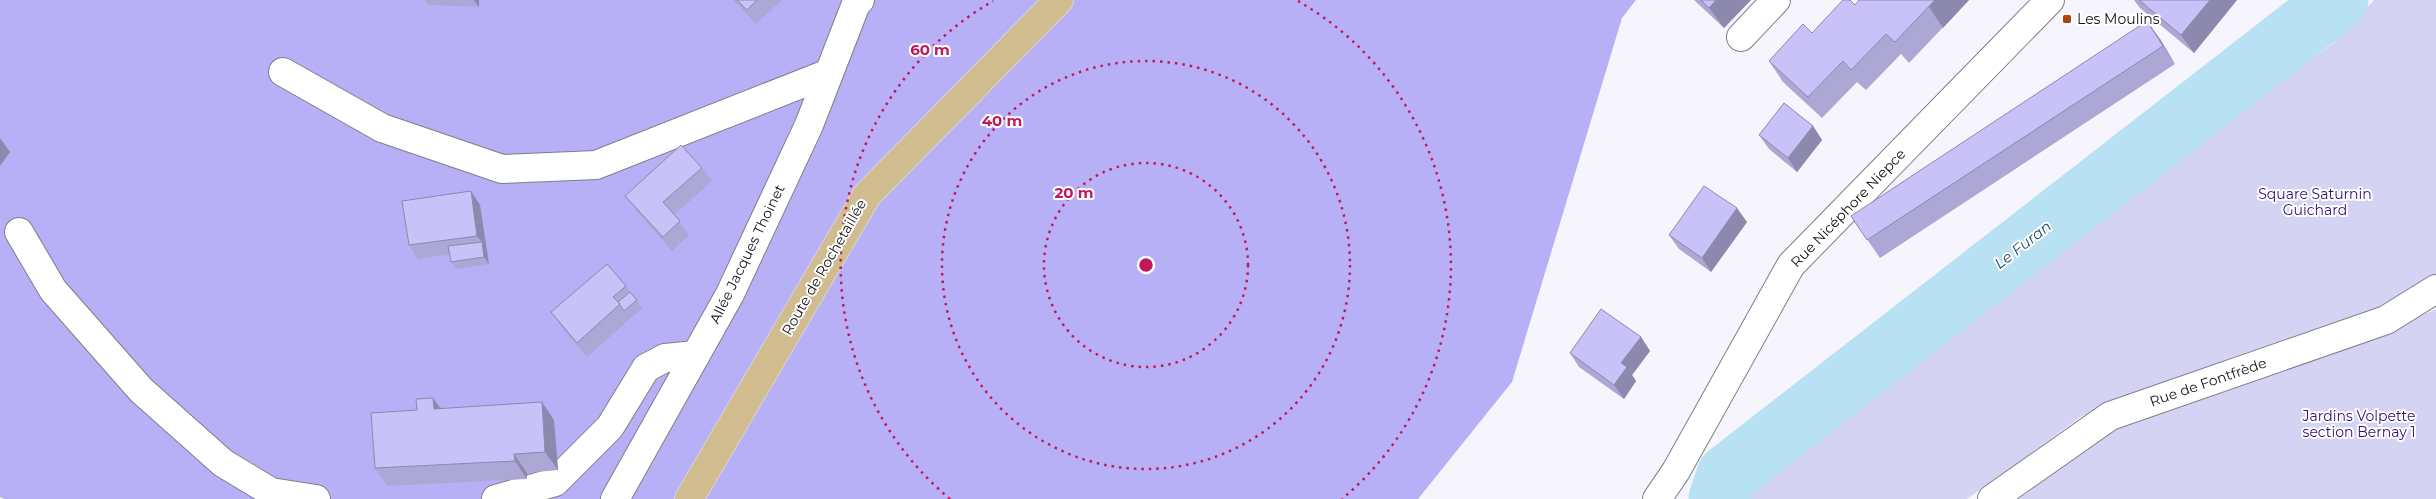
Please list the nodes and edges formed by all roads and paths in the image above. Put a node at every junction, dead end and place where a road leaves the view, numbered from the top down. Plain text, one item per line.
1 (860, 0) edge
2 (1059, 0) edge
3 (1776, 0) edge
4 (2050, 0) edge
5 (1741, 36) dead end
6 (283, 72) dead end
7 (829, 73) junction
8 (19, 232) dead end
9 (2436, 289) edge
10 (696, 355) junction
11 (316, 499) edge
12 (496, 499) edge
13 (615, 499) edge
14 (689, 499) edge
15 (1657, 499) edge
16 (1992, 499) edge

1 - 7 street, Allée Jacques Thoinet
2 - 14 main road, Route de Rochetaillée
3 - 5 street
4 - 15 street, Rue Nicéphore Niepce
6 - 7 street
7 - 10 street, Allée Jacques Thoinet
8 - 11 street
9 - 16 street, Rue de Fontfrède
10 - 12 street
10 - 13 street, Allée Jacques Thoinet

